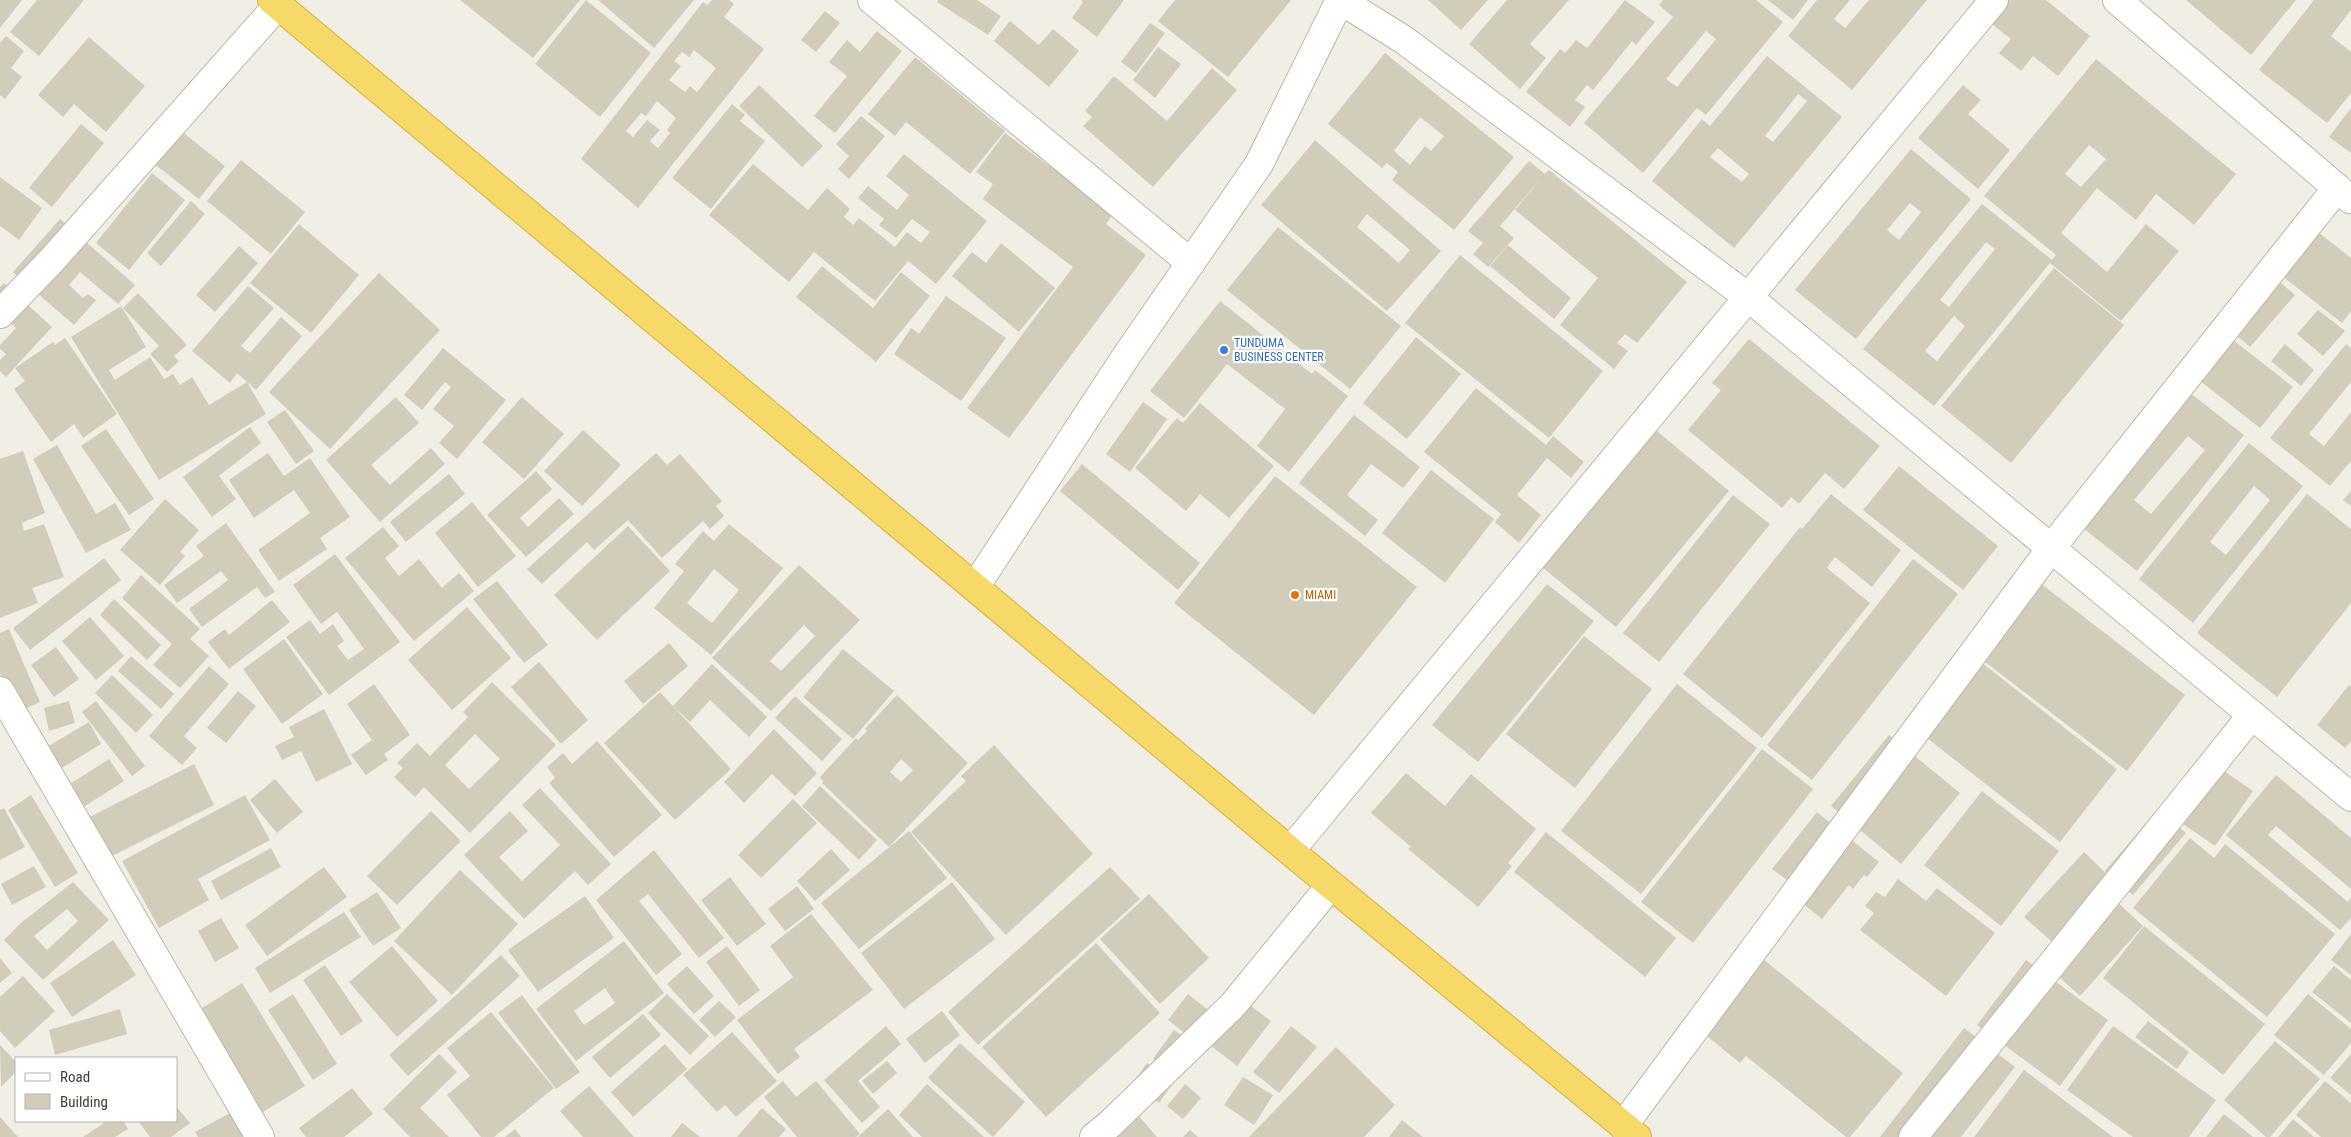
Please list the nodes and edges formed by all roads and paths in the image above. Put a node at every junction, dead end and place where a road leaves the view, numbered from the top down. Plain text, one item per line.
1 (872, 0) edge
2 (1340, 0) edge
3 (1994, 0) edge
4 (2117, 0) edge
5 (275, 2) edge
6 (2344, 194) edge
7 (1191, 263) junction
8 (1748, 297) junction
9 (0, 314) edge
10 (2052, 547) junction
11 (975, 587) junction
12 (0, 690) edge
13 (2252, 715) junction
14 (2351, 797) edge
15 (1290, 851) junction
16 (1331, 885) junction
17 (1630, 1132) edge
18 (260, 1137) edge
19 (1094, 1137) edge
20 (1913, 1137) edge

1 - 7 street
2 - 7 street
2 - 8 street
3 - 8 street
4 - 6 street
5 - 9 street
5 - 11 highway
6 - 10 street
7 - 11 street
8 - 10 street
8 - 15 street
10 - 13 street
10 - 17 street
11 - 15 highway
12 - 18 street
13 - 14 street
13 - 20 street
15 - 16 highway
16 - 17 highway
16 - 19 street

